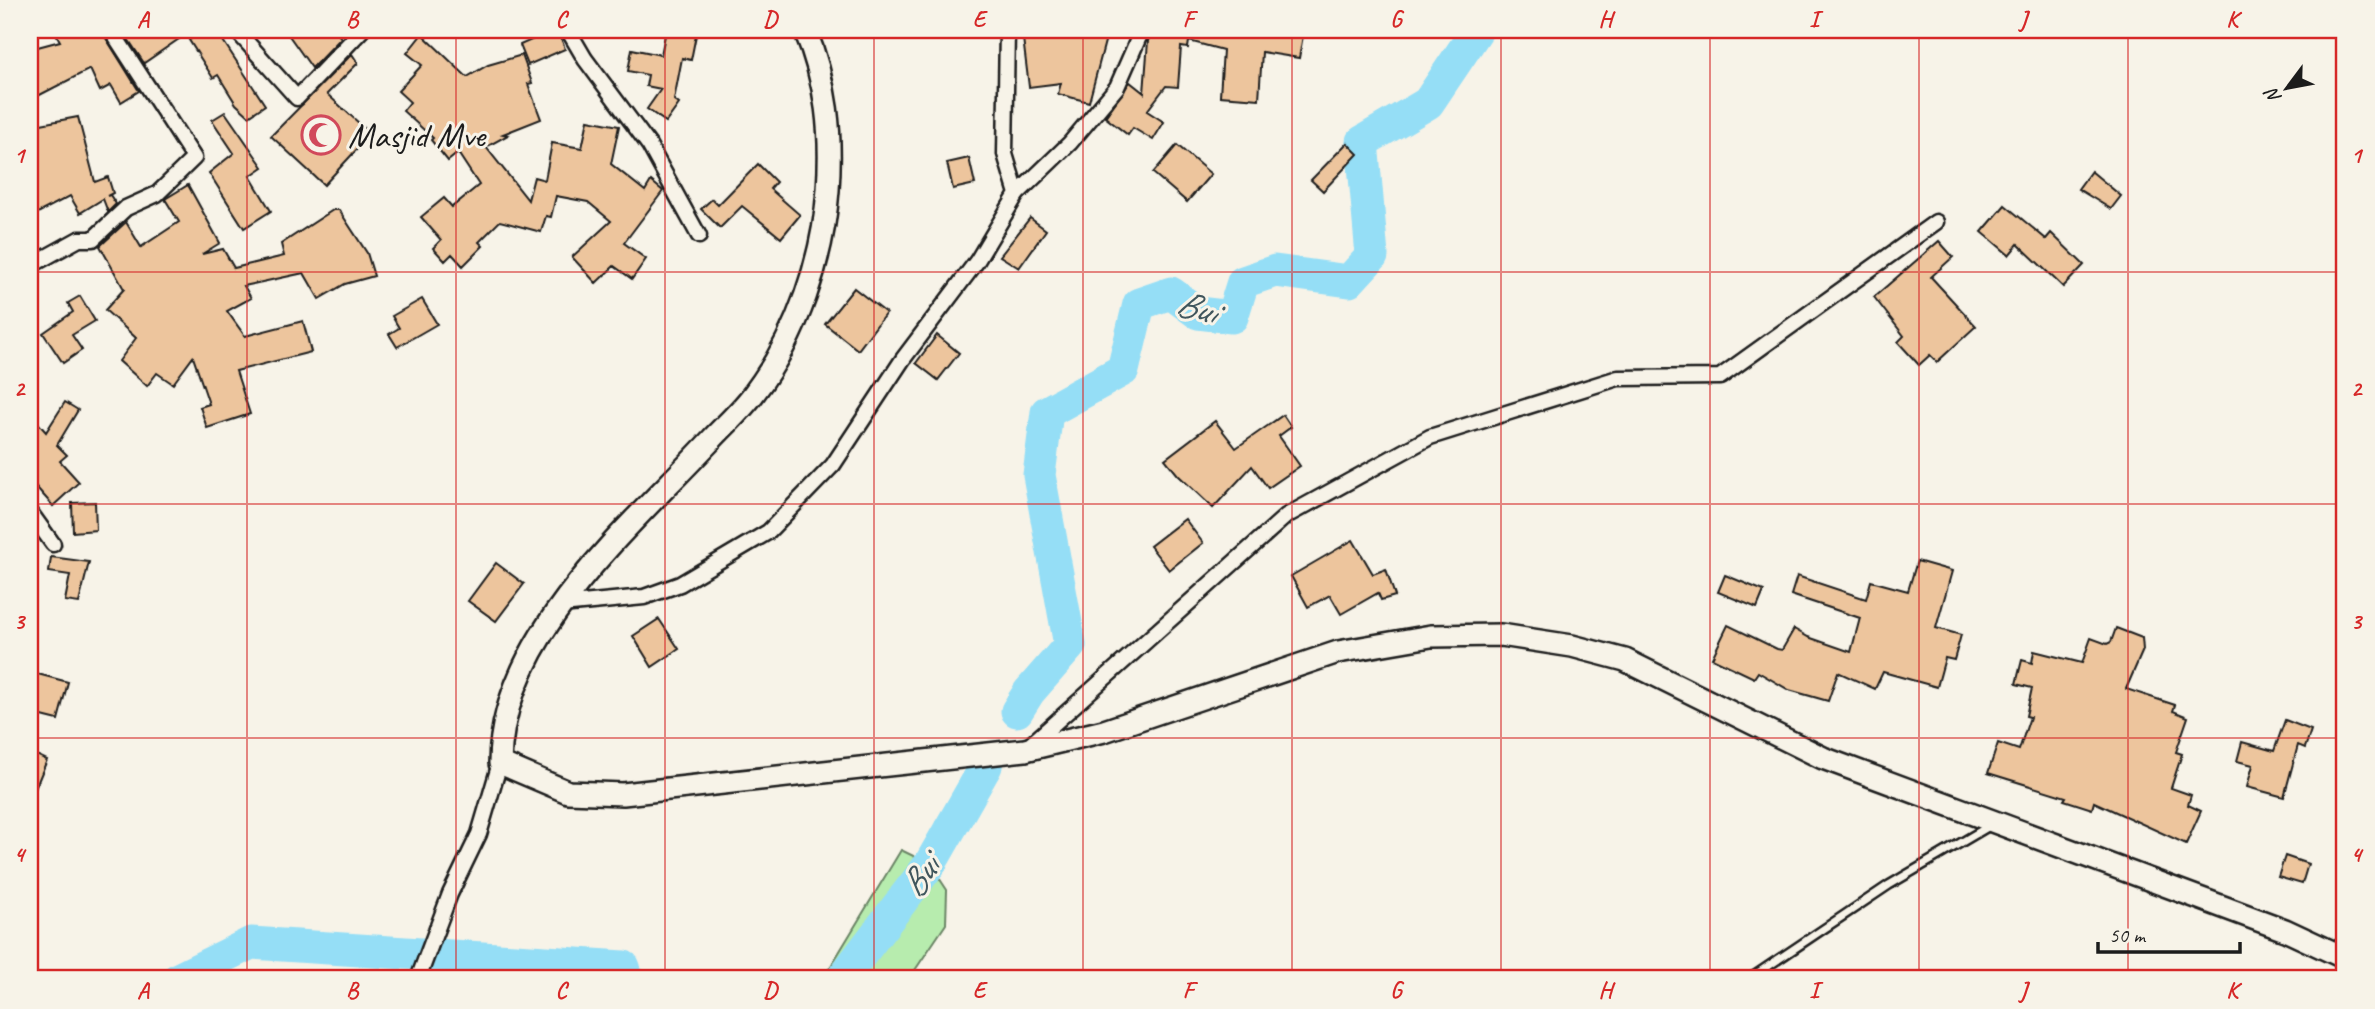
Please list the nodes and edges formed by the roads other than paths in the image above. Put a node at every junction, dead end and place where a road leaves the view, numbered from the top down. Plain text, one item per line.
1 (111, 30) edge
2 (236, 30) edge
3 (362, 30) edge
4 (569, 30) edge
5 (805, 30) edge
6 (1007, 30) edge
7 (1142, 30) edge
8 (1017, 194) junction
9 (1936, 222) dead end
10 (699, 236) dead end
11 (30, 266) edge
12 (30, 512) edge
13 (54, 544) dead end
14 (561, 606) junction
15 (1026, 750) junction
16 (500, 763) junction
17 (1998, 821) junction
18 (2345, 958) edge
19 (418, 979) edge
20 (1749, 979) edge

1 - 11 street
2 - 3 street
4 - 10 street
5 - 14 main road
6 - 8 street
7 - 8 street
8 - 14 street
9 - 15 street
12 - 13 street
14 - 16 main road
15 - 16 main road
15 - 17 main road
16 - 19 street
17 - 18 main road
17 - 20 lane

